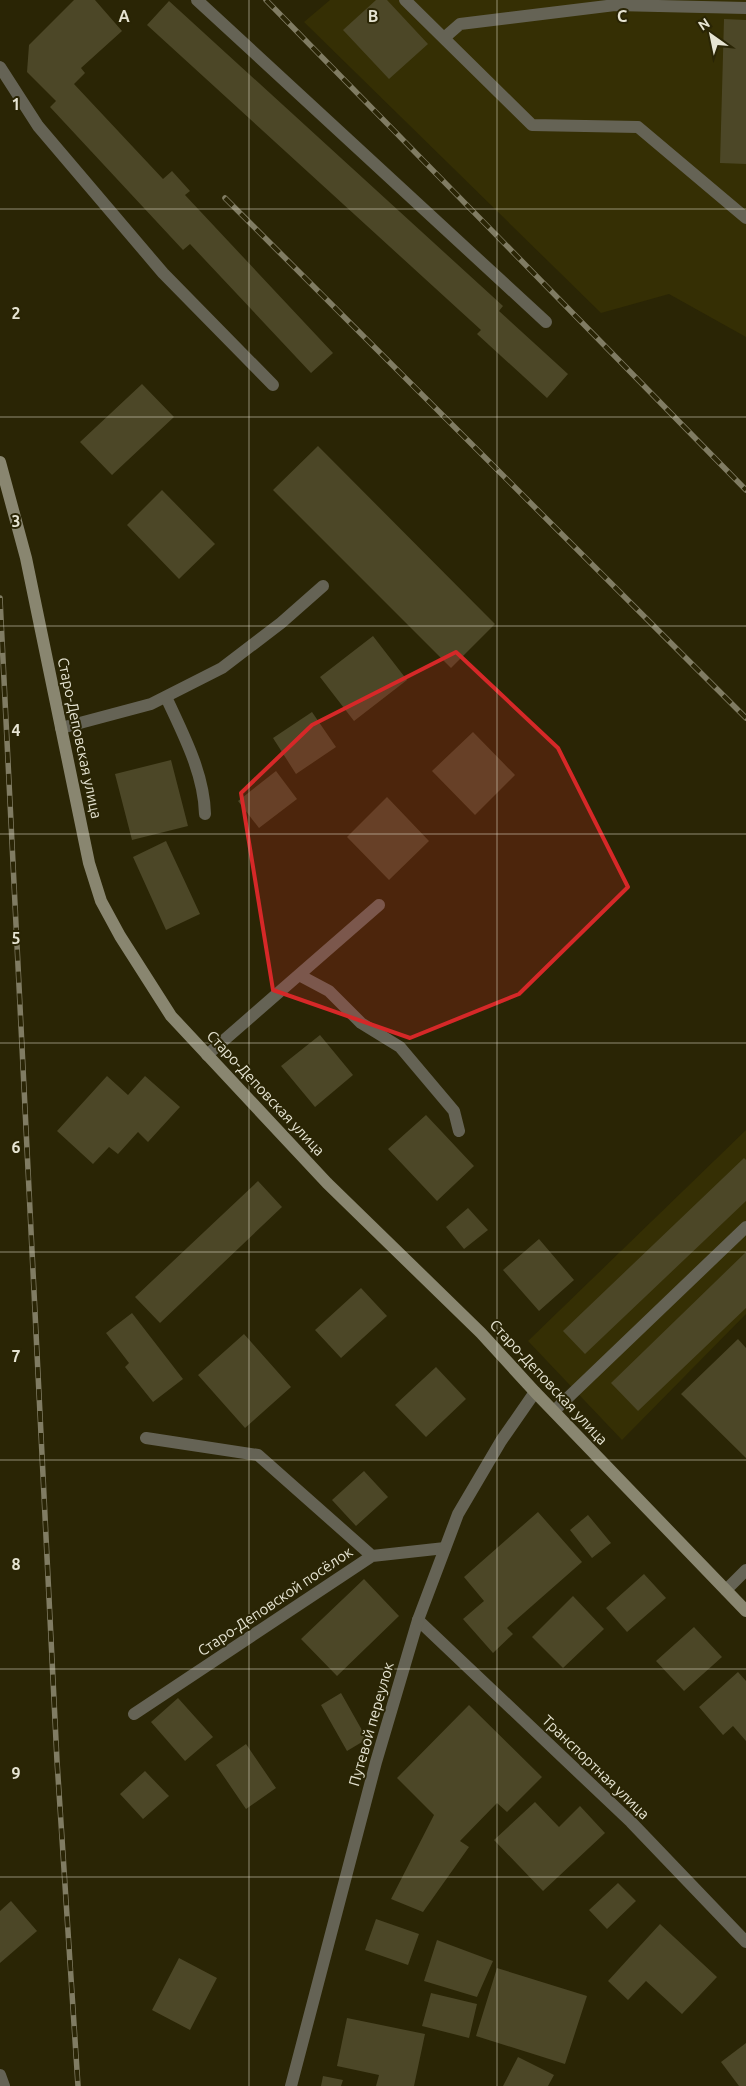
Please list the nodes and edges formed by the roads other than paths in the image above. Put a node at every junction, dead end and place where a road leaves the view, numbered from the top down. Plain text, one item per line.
1 (197, 0) edge
2 (406, 0) edge
3 (746, 8) edge
4 (444, 38) junction
5 (0, 67) edge
6 (746, 218) edge
7 (546, 322) dead end
8 (273, 385) dead end
9 (0, 466) edge
10 (323, 586) dead end
11 (166, 697) junction
12 (61, 728) junction
13 (206, 814) dead end
14 (379, 905) dead end
15 (299, 975) junction
16 (207, 1054) junction
17 (459, 1131) dead end
18 (746, 1227) edge
19 (535, 1392) junction
20 (554, 1411) junction
21 (146, 1438) dead end
22 (445, 1548) junction
23 (372, 1556) junction
24 (746, 1570) edge
25 (726, 1590) junction
26 (746, 1611) edge
27 (418, 1620) junction
28 (134, 1714) dead end
29 (746, 1942) edge
30 (0, 2075) edge
31 (4, 2086) edge
32 (291, 2086) edge

1 - 7 street
2 - 4 street
3 - 4 street
4 - 6 street
5 - 8 street
9 - 12 main road, Старо-Деповская улица
10 - 11 street
11 - 12 street
11 - 13 street
12 - 16 main road, Старо-Деповская улица
14 - 15 street
15 - 16 street
15 - 17 street
16 - 19 main road, Старо-Деповская улица
18 - 20 street
19 - 20 main road, Старо-Деповская улица
19 - 22 street, Путевой переулок
20 - 25 main road, Старо-Деповская улица
21 - 23 street
22 - 23 street, Старо-Деповской посёлок
22 - 27 street, Путевой переулок
23 - 28 street, Старо-Деповской посёлок
24 - 25 street
25 - 26 main road, Старо-Деповская улица
27 - 29 street, Транспортная улица
27 - 32 street, Путевой переулок
30 - 31 street

